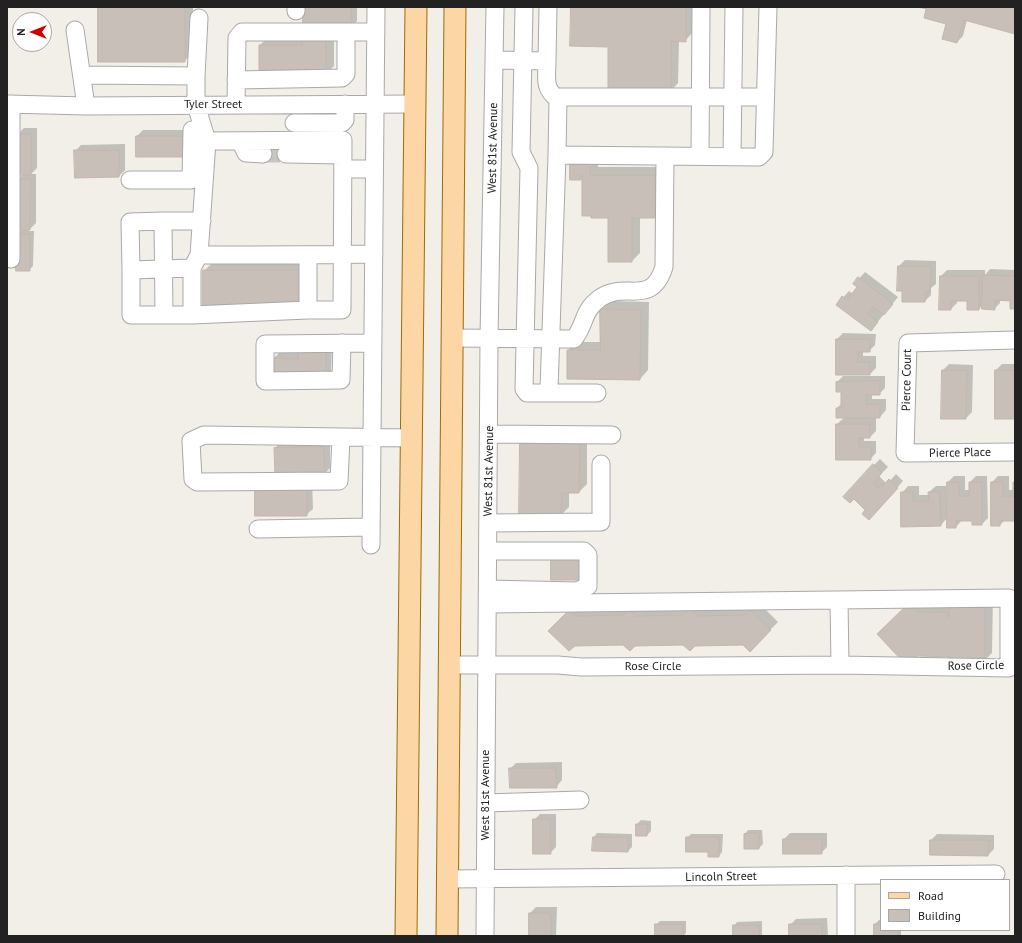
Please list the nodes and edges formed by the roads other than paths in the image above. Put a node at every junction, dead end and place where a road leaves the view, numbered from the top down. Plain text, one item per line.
1 (376, 7) edge
2 (416, 7) edge
3 (455, 7) edge
4 (495, 7) edge
5 (524, 7) edge
6 (548, 7) edge
7 (701, 7) edge
8 (734, 7) edge
9 (768, 7) edge
10 (199, 18) dead end
11 (75, 30) dead end
12 (346, 32) junction
13 (376, 32) junction
14 (494, 60) junction
15 (523, 60) junction
16 (547, 61) junction
17 (82, 75) junction
18 (196, 76) junction
19 (236, 80) junction
20 (303, 80) junction
21 (556, 97) junction
22 (700, 97) junction
23 (733, 97) junction
24 (765, 97) junction
25 (9, 104) edge
26 (303, 104) junction
27 (345, 104) junction
28 (375, 104) junction
29 (415, 104) junction
30 (196, 105) junction
31 (236, 105) junction
32 (86, 106) junction
33 (294, 123) dead end
34 (205, 136) junction
35 (240, 141) junction
36 (263, 154) tunnel mouth
37 (286, 154) tunnel mouth
38 (557, 155) junction
39 (665, 156) junction
40 (700, 156) junction
41 (732, 156) junction
42 (343, 162) junction
43 (374, 169) junction
44 (130, 180) dead end
45 (163, 221) junction
46 (202, 221) junction
47 (342, 254) junction
48 (374, 254) junction
49 (308, 255) junction
50 (11, 259) dead end
51 (195, 262) junction
52 (164, 269) junction
53 (131, 270) junction
54 (308, 310) junction
55 (164, 315) junction
56 (192, 315) junction
57 (452, 338) junction
58 (489, 338) junction
59 (524, 338) junction
60 (550, 339) junction
61 (1015, 340) edge
62 (342, 344) junction
63 (373, 344) junction
64 (546, 393) junction
65 (597, 393) dead end
66 (489, 434) junction
67 (612, 435) dead end
68 (341, 438) junction
69 (412, 438) junction
70 (372, 439) junction
71 (1015, 452) edge
72 (905, 453) joint
73 (601, 464) dead end
74 (488, 524) junction
75 (371, 527) junction
76 (258, 529) dead end
77 (371, 545) dead end
78 (488, 551) junction
79 (488, 597) junction
80 (839, 600) junction
81 (449, 665) junction
82 (487, 665) junction
83 (840, 665) junction
84 (580, 800) dead end
85 (486, 803) junction
86 (996, 874) dead end
87 (846, 875) junction
88 (447, 879) junction
89 (485, 879) junction
90 (406, 936) edge
91 (447, 936) edge
92 (485, 936) edge
93 (846, 936) edge

1 - 13 street
2 - 29 main road
3 - 57 main road
4 - 14 street, West 81st Avenue
5 - 15 street
6 - 16 street
7 - 22 street
8 - 23 street
9 - 24 street
10 - 18 street
11 - 17 street
12 - 13 street
12 - 19 street
12 - 20 street
13 - 28 street
14 - 15 street
14 - 58 street, West 81st Avenue
15 - 16 street
15 - 59 street
16 - 21 street
17 - 18 street
17 - 32 street
18 - 30 street
19 - 20 street
19 - 31 street
20 - 26 street
21 - 22 street
21 - 38 street
22 - 23 street
22 - 40 street
23 - 24 street
23 - 41 street
24 - 41 street
25 - 32 street, Tyler Street
25 - 50 street
26 - 27 street, Tyler Street
26 - 31 street, Tyler Street
27 - 28 street, Tyler Street
27 - 33 street
28 - 29 street, Tyler Street
28 - 43 street
29 - 69 main road
30 - 31 street, Tyler Street
30 - 32 street, Tyler Street
30 - 34 street
34 - 35 street
34 - 44 street
34 - 46 street
35 - 36 street
35 - 42 street
37 - 42 street
38 - 39 street
38 - 60 street
39 - 40 street
39 - 60 street
40 - 41 street
42 - 43 street
42 - 47 street
43 - 48 street
45 - 46 street
45 - 52 street
45 - 53 street
46 - 51 street
47 - 48 street
47 - 49 street
47 - 54 street
48 - 63 street
49 - 51 street
49 - 54 street
51 - 52 street
51 - 56 street
52 - 53 street
52 - 55 street
53 - 55 street
54 - 56 street
55 - 56 street
57 - 58 street
57 - 81 main road
58 - 59 street
58 - 66 street, West 81st Avenue
59 - 60 street
59 - 64 street
60 - 64 street
61 - 72 street, Pierce Court
62 - 62 street
62 - 63 street
63 - 70 street
64 - 65 street
66 - 67 street
66 - 74 street, West 81st Avenue
68 - 68 street
68 - 70 street
69 - 70 street
69 - 90 main road
70 - 75 street
71 - 72 street, Pierce Place
73 - 74 street
74 - 78 street, West 81st Avenue
75 - 76 street
75 - 77 street
78 - 79 street, West 81st Avenue
78 - 79 street
79 - 80 street, Rose Circle
79 - 82 street, West 81st Avenue
80 - 83 street
80 - 83 street, Rose Circle
81 - 82 street, Rose Circle
81 - 88 main road
82 - 83 street, Rose Circle
82 - 85 street, West 81st Avenue
84 - 85 street
85 - 89 street, West 81st Avenue
86 - 87 street, Lincoln Street
87 - 89 street, Lincoln Street
87 - 93 street
88 - 89 street, Lincoln Street
88 - 91 main road
89 - 92 street, West 81st Avenue

